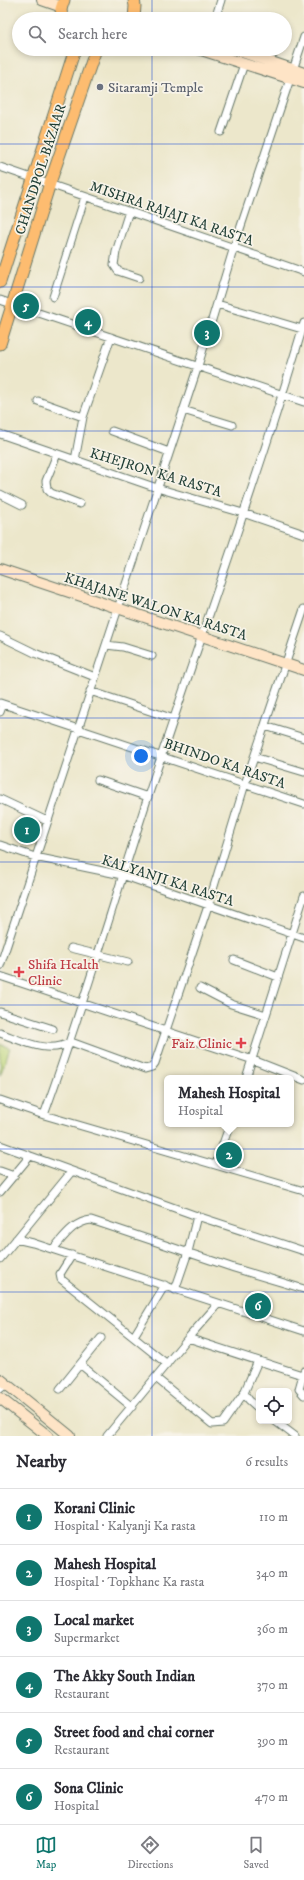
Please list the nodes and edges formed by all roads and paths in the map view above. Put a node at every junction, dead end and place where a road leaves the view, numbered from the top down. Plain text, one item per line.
1 (42, 0) edge
2 (134, 0) edge
3 (222, 0) edge
4 (63, 3) edge
5 (136, 12) edge
6 (218, 12) edge
7 (304, 37) edge
8 (73, 56) edge
9 (94, 56) edge
10 (219, 56) edge
11 (250, 56) edge
12 (244, 64) junction
13 (304, 73) edge
14 (292, 74) junction
15 (304, 83) edge
16 (221, 132) dead end
17 (0, 167) edge
18 (32, 178) junction
19 (50, 183) junction
20 (85, 197) junction
21 (129, 212) junction
22 (234, 247) junction
23 (304, 272) edge
24 (139, 278) dead end
25 (0, 282) edge
26 (52, 297) dead end
27 (0, 300) edge
28 (13, 303) junction
29 (217, 304) junction
30 (303, 326) edge
31 (111, 337) junction
32 (0, 344) edge
33 (198, 366) junction
34 (283, 394) junction
35 (38, 401) dead end
36 (304, 402) edge
37 (183, 410) junction
38 (83, 417) junction
39 (232, 425) dead end
40 (112, 431) dead end
41 (0, 434) edge
42 (169, 452) junction
43 (56, 454) junction
44 (75, 460) junction
45 (157, 488) junction
46 (0, 494) edge
47 (80, 504) dead end
48 (22, 505) dead end
49 (243, 513) junction
50 (304, 534) edge
51 (0, 569) edge
52 (118, 609) junction
53 (304, 609) edge
54 (0, 636) edge
55 (203, 636) junction
56 (106, 645) junction
57 (152, 656) dead end
58 (285, 664) junction
59 (304, 670) edge
60 (95, 676) junction
61 (90, 691) junction
62 (1, 703) edge
63 (0, 712) edge
64 (174, 719) junction
65 (265, 726) junction
66 (78, 728) junction
67 (304, 738) edge
68 (162, 755) junction
69 (254, 757) junction
70 (304, 772) edge
71 (98, 780) dead end
72 (245, 784) junction
73 (148, 797) junction
74 (0, 799) edge
75 (304, 804) edge
76 (47, 822) junction
77 (0, 844) edge
78 (35, 857) junction
79 (122, 876) junction
80 (304, 896) edge
81 (208, 906) junction
82 (292, 933) junction
83 (304, 938) edge
84 (72, 948) dead end
85 (98, 955) junction
86 (234, 960) dead end
87 (128, 962) dead end
88 (0, 966) edge
89 (0, 976) edge
90 (278, 977) junction
91 (200, 988) dead end
92 (82, 1005) junction
93 (0, 1012) edge
94 (266, 1015) junction
95 (52, 1030) dead end
96 (164, 1032) junction
97 (0, 1033) edge
98 (71, 1042) junction
99 (253, 1060) junction
100 (247, 1075) edge
101 (291, 1075) edge
102 (294, 1076) edge
103 (304, 1080) edge
104 (0, 1100) edge
105 (44, 1115) junction
106 (229, 1127) edge
107 (0, 1146) edge
108 (30, 1156) junction
109 (216, 1164) junction
110 (0, 1171) edge
111 (72, 1171) junction
112 (14, 1176) junction
113 (304, 1190) edge
114 (0, 1192) edge
115 (197, 1216) junction
116 (16, 1239) junction
117 (53, 1249) junction
118 (304, 1251) edge
119 (188, 1252) junction
120 (72, 1255) junction
121 (0, 1259) edge
122 (165, 1286) junction
123 (175, 1290) junction
124 (304, 1290) edge
125 (218, 1304) junction
126 (304, 1331) edge
127 (134, 1336) junction
128 (101, 1338) dead end
129 (188, 1338) junction
130 (258, 1361) junction
131 (80, 1364) junction
132 (167, 1364) junction
133 (303, 1373) edge
134 (156, 1378) junction
135 (2, 1384) edge
136 (60, 1389) dead end
137 (244, 1393) junction
138 (304, 1395) edge
139 (0, 1398) edge
140 (256, 1406) edge
141 (132, 1407) junction
142 (279, 1424) edge
143 (48, 1436) edge
144 (70, 1436) edge
145 (107, 1436) edge
146 (294, 1436) edge

1 - 4 street
2 - 5 main road
3 - 6 street
7 - 14 street
8 - 18 main road, CHANDPOL BAZAAR
9 - 19 main road, CHANDPOL BAZAAR
10 - 12 street
11 - 14 street
12 - 14 street
12 - 16 street
13 - 14 street
14 - 15 street
14 - 22 street
17 - 18 street, MISHRA RAJAJI KA RASTA
18 - 19 street, MISHRA RAJAJI KA RASTA
18 - 25 main road, CHANDPOL BAZAAR
19 - 20 street, MISHRA RAJAJI KA RASTA
19 - 28 main road, CHANDPOL BAZAAR
20 - 21 street, MISHRA RAJAJI KA RASTA
20 - 26 street
21 - 22 street, MISHRA RAJAJI KA RASTA
21 - 24 street
22 - 23 street, MISHRA RAJAJI KA RASTA
22 - 29 street
27 - 28 street
28 - 31 street
28 - 32 main road, CHANDPOL BAZAAR
29 - 30 street
29 - 33 street
30 - 34 street
31 - 33 street
31 - 38 street
33 - 34 street
33 - 37 street
34 - 36 street
34 - 49 street
35 - 38 street
37 - 39 street
37 - 42 street
38 - 44 street
40 - 42 street
41 - 43 street, KHEJRON KA RASTA
42 - 45 street
43 - 44 street, KHEJRON KA RASTA
43 - 47 street
44 - 45 street, KHEJRON KA RASTA
45 - 49 street, KHEJRON KA RASTA
45 - 52 street
46 - 48 street
49 - 50 street, KHEJRON KA RASTA
49 - 55 street
51 - 52 street, KHAJANE WALON KA RASTA
52 - 55 street, KHAJANE WALON KA RASTA
52 - 56 street
53 - 58 street
54 - 60 street
55 - 58 street, KHAJANE WALON KA RASTA
55 - 64 street
56 - 57 street
56 - 60 street
58 - 59 street, KHAJANE WALON KA RASTA
58 - 65 street
60 - 61 street
61 - 64 street
61 - 66 street
62 - 63 street
62 - 66 street, BHINDO KA RASTA
64 - 68 street
65 - 67 street
65 - 69 street
66 - 68 street, BHINDO KA RASTA
66 - 76 street
68 - 72 street, BHINDO KA RASTA
68 - 73 street
69 - 70 street
69 - 72 street
71 - 73 street
72 - 75 street, BHINDO KA RASTA
72 - 81 street
73 - 79 street
74 - 76 street
76 - 78 street
77 - 78 street, KALYANJI KA RASTA
78 - 79 street, KALYANJI KA RASTA
78 - 88 street
79 - 81 street, KALYANJI KA RASTA
79 - 85 street
80 - 82 street
81 - 82 street, KALYANJI KA RASTA
81 - 96 street
82 - 83 street, KALYANJI KA RASTA
82 - 90 street
84 - 85 street
85 - 87 street
85 - 92 street
86 - 90 street
89 - 92 street
90 - 94 street
91 - 94 street
92 - 96 street
92 - 98 street
93 - 95 street
94 - 99 street
96 - 98 street
96 - 99 street
97 - 98 street
98 - 105 street
99 - 100 street
99 - 101 street
102 - 103 street
104 - 105 street
105 - 109 street
106 - 109 street
107 - 108 street
108 - 111 street
108 - 112 street
109 - 113 street
110 - 112 street
111 - 115 street
111 - 116 street
112 - 114 street
115 - 118 street
115 - 119 street
116 - 117 street
116 - 121 street
117 - 119 street
117 - 120 street
119 - 123 street
119 - 124 street
120 - 122 street
120 - 127 street
122 - 123 street
122 - 127 street
123 - 125 street
125 - 126 street
125 - 129 street
127 - 132 street
128 - 131 street
129 - 130 street
129 - 132 street
130 - 133 street
130 - 137 street
131 - 136 street
131 - 141 street
132 - 134 street
133 - 138 street
134 - 137 street
134 - 141 street
135 - 144 street
137 - 140 street
139 - 143 street
141 - 145 street
142 - 146 street

